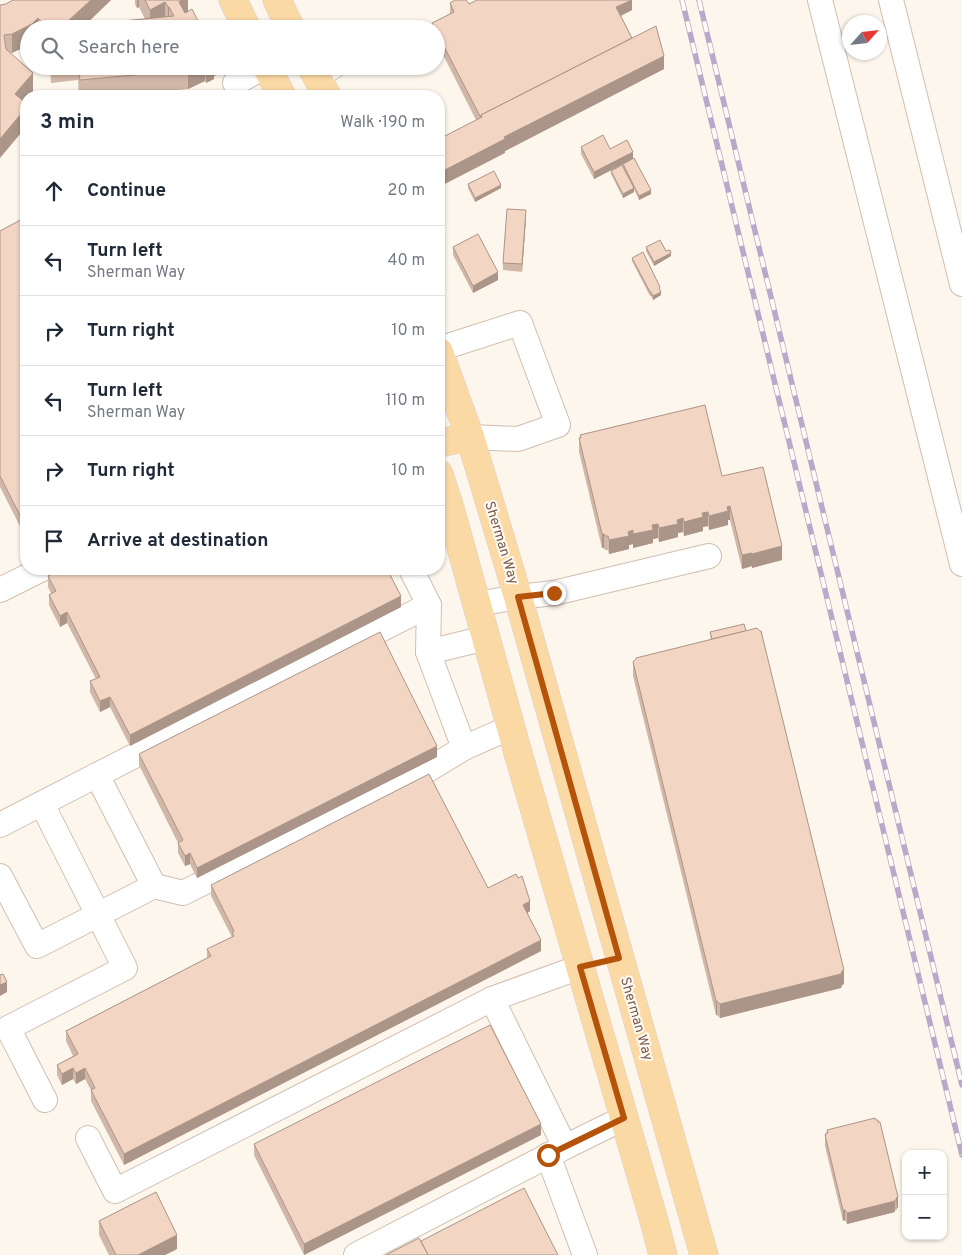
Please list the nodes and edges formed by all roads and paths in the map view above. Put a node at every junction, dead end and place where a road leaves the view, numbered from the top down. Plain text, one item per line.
1 (232, 0) edge
2 (276, 0) edge
3 (820, 0) edge
4 (891, 0) edge
5 (242, 20) edge
6 (287, 20) edge
7 (250, 75) edge
8 (271, 75) edge
9 (235, 83) dead end
10 (279, 90) edge
11 (962, 284) edge
12 (445, 349) edge
13 (445, 368) edge
14 (470, 437) junction
15 (445, 442) edge
16 (445, 495) edge
17 (709, 556) dead end
18 (962, 564) edge
19 (30, 575) edge
20 (414, 575) edge
21 (0, 590) edge
22 (518, 597) junction
23 (477, 604) junction
24 (429, 605) junction
25 (486, 638) junction
26 (428, 652) junction
27 (511, 728) junction
28 (464, 748) junction
29 (96, 775) junction
30 (42, 804) junction
31 (0, 825) edge
32 (0, 876) edge
33 (154, 886) junction
34 (98, 914) junction
35 (619, 958) junction
36 (580, 967) junction
37 (492, 999) junction
38 (45, 1100) dead end
39 (624, 1118) junction
40 (88, 1138) dead end
41 (556, 1151) junction
42 (356, 1255) edge
43 (585, 1255) edge
44 (663, 1255) edge
45 (704, 1255) edge

1 - 5 main road
2 - 6 main road
3 - 18 lane
4 - 11 lane
7 - 9 lane
8 - 10 main road
12 - 14 lane
13 - 14 main road, Sherman Way
14 - 15 main road
14 - 22 main road, Sherman Way
16 - 23 main road
17 - 22 lane
19 - 21 lane
20 - 24 lane
22 - 23 lane
22 - 35 main road, Sherman Way
23 - 25 main road
24 - 26 lane
24 - 29 lane
25 - 26 lane
25 - 27 main road
26 - 28 lane
27 - 28 lane
27 - 36 main road
28 - 33 lane
29 - 30 lane
29 - 33 lane
30 - 31 lane
30 - 34 lane
32 - 34 lane
33 - 34 lane
34 - 38 lane
35 - 36 main road
35 - 45 main road, Sherman Way
36 - 37 lane
36 - 39 main road
37 - 40 lane
37 - 41 lane
39 - 41 lane
39 - 44 main road
41 - 42 lane
41 - 43 lane

